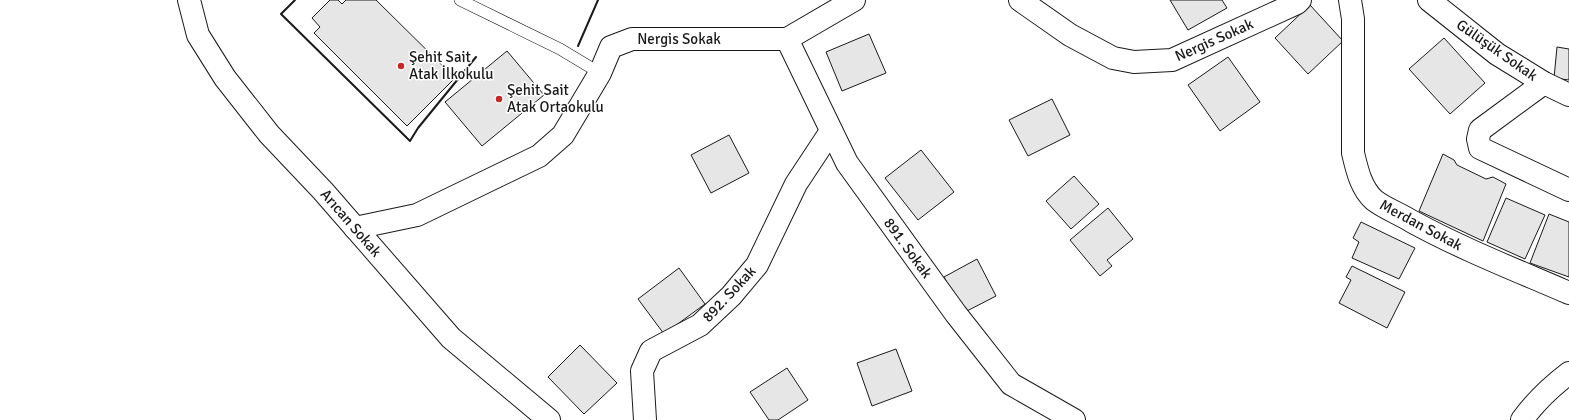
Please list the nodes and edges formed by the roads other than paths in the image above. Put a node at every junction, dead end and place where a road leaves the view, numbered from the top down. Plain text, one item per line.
1 (189, 0) edge
2 (460, 0) edge
3 (854, 0) edge
4 (1020, 0) edge
5 (1300, 0) edge
6 (1350, 0) edge
7 (1429, 0) edge
8 (787, 39) junction
9 (600, 73) junction
10 (1544, 83) junction
11 (1569, 95) edge
12 (831, 131) junction
13 (1569, 190) edge
14 (355, 228) junction
15 (1569, 293) edge
16 (1569, 372) edge
17 (549, 420) edge
18 (645, 420) edge
19 (1074, 420) edge
20 (1522, 420) edge

1 - 14 street, Arıcan Sokak
2 - 9 lane
3 - 8 street
4 - 5 street, Nergis Sokak
6 - 15 street, Merdan Sokak
7 - 10 street, Gülüşük Sokak
8 - 9 street, Nergis Sokak
8 - 12 street, 891. Sokak
9 - 14 street, Nergis Sokak
10 - 11 street, Gülüşük Sokak
10 - 13 street
12 - 18 street, 892. Sokak
12 - 19 street, 891. Sokak
14 - 17 street, Arıcan Sokak
16 - 20 street

